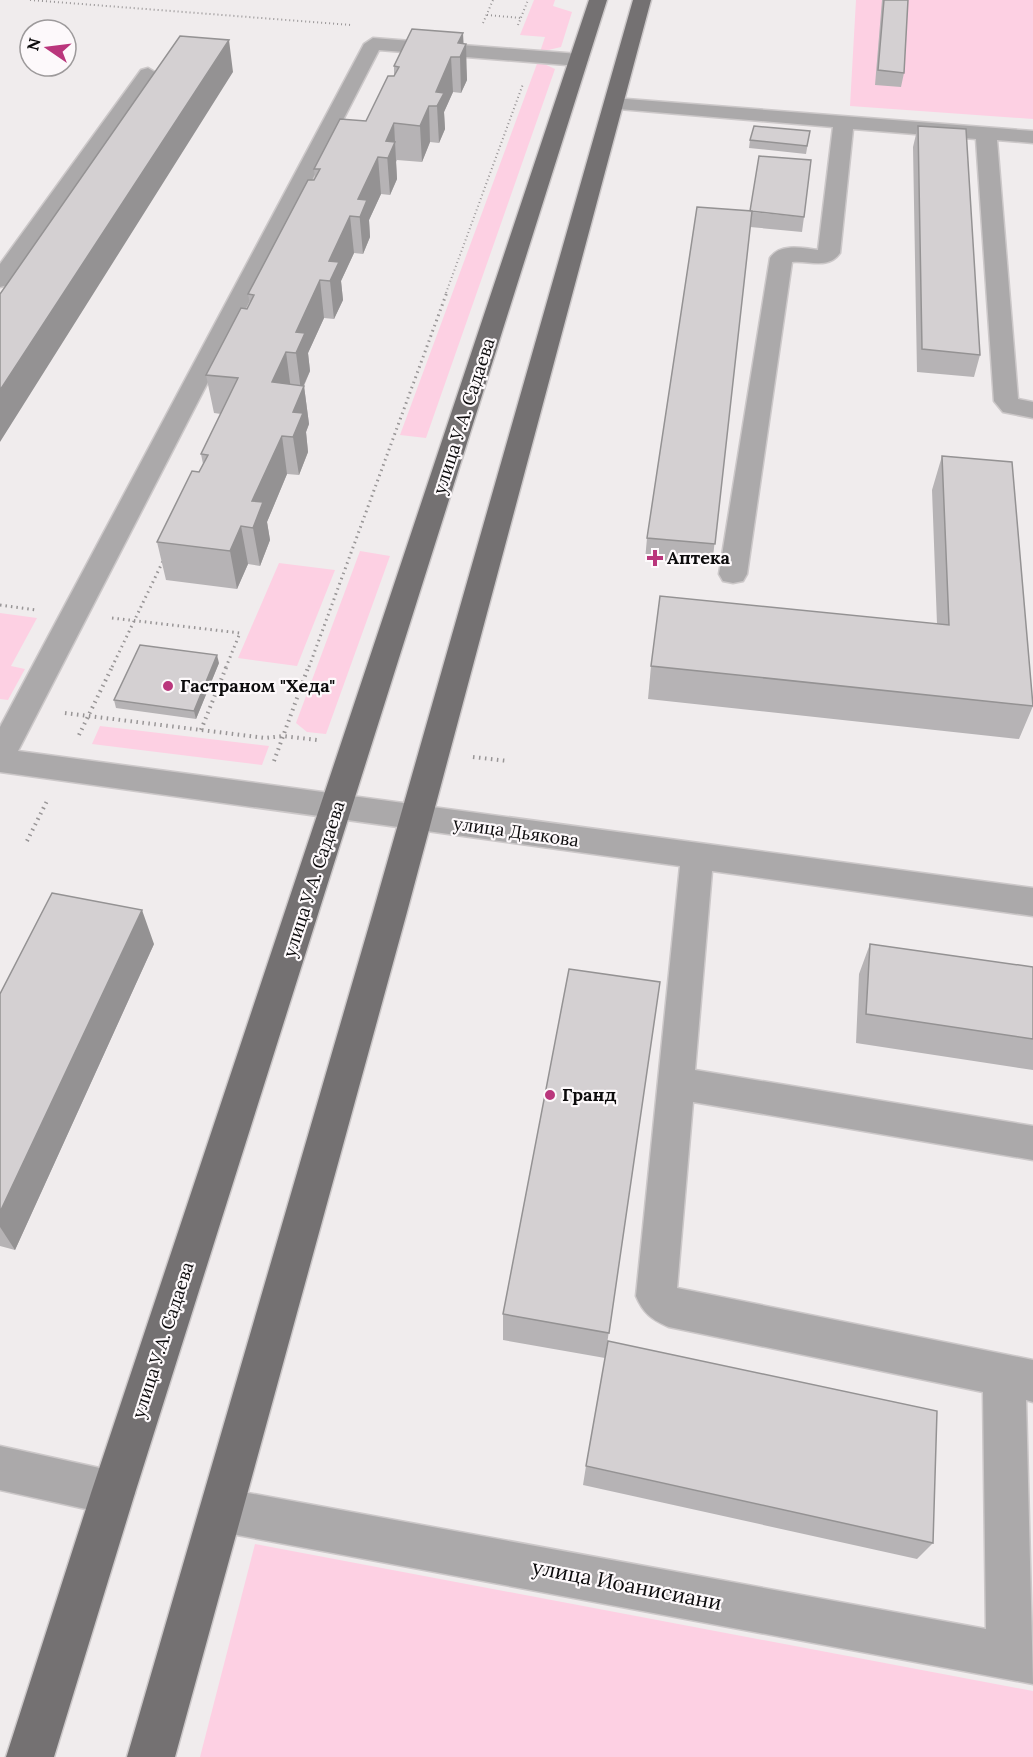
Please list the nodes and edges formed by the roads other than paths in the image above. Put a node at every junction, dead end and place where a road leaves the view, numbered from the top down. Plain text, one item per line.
1 (598, 0) edge
2 (642, 0) edge
3 (579, 60) junction
4 (148, 74) dead end
5 (614, 104) junction
6 (844, 122) junction
7 (986, 133) junction
8 (1033, 137) edge
9 (0, 280) edge
10 (1033, 410) edge
11 (733, 574) dead end
12 (0, 758) edge
13 (337, 808) junction
14 (416, 818) junction
15 (697, 856) junction
16 (1033, 902) edge
17 (675, 1083) junction
18 (1033, 1143) edge
19 (1019, 1378) edge
20 (0, 1468) edge
21 (113, 1493) junction
22 (221, 1510) junction
23 (1021, 1659) edge
24 (30, 1757) edge
25 (151, 1757) edge

1 - 3 main road, улица У.А. Садаева
2 - 5 main road
3 - 12 street
3 - 13 main road, улица У.А. Садаева
4 - 9 street
5 - 6 street
5 - 14 main road
6 - 7 street
6 - 11 street
7 - 8 street
7 - 10 street
12 - 13 street, улица Дьякова
13 - 14 street, улица Дьякова
13 - 21 main road, улица У.А. Садаева
14 - 15 street, улица Дьякова
14 - 22 main road
15 - 16 street, улица Дьякова
15 - 17 street
17 - 18 street
17 - 19 street
19 - 23 street
20 - 21 street
21 - 24 main road, улица У.А. Садаева
22 - 23 street, улица Иоанисиани
22 - 25 main road

